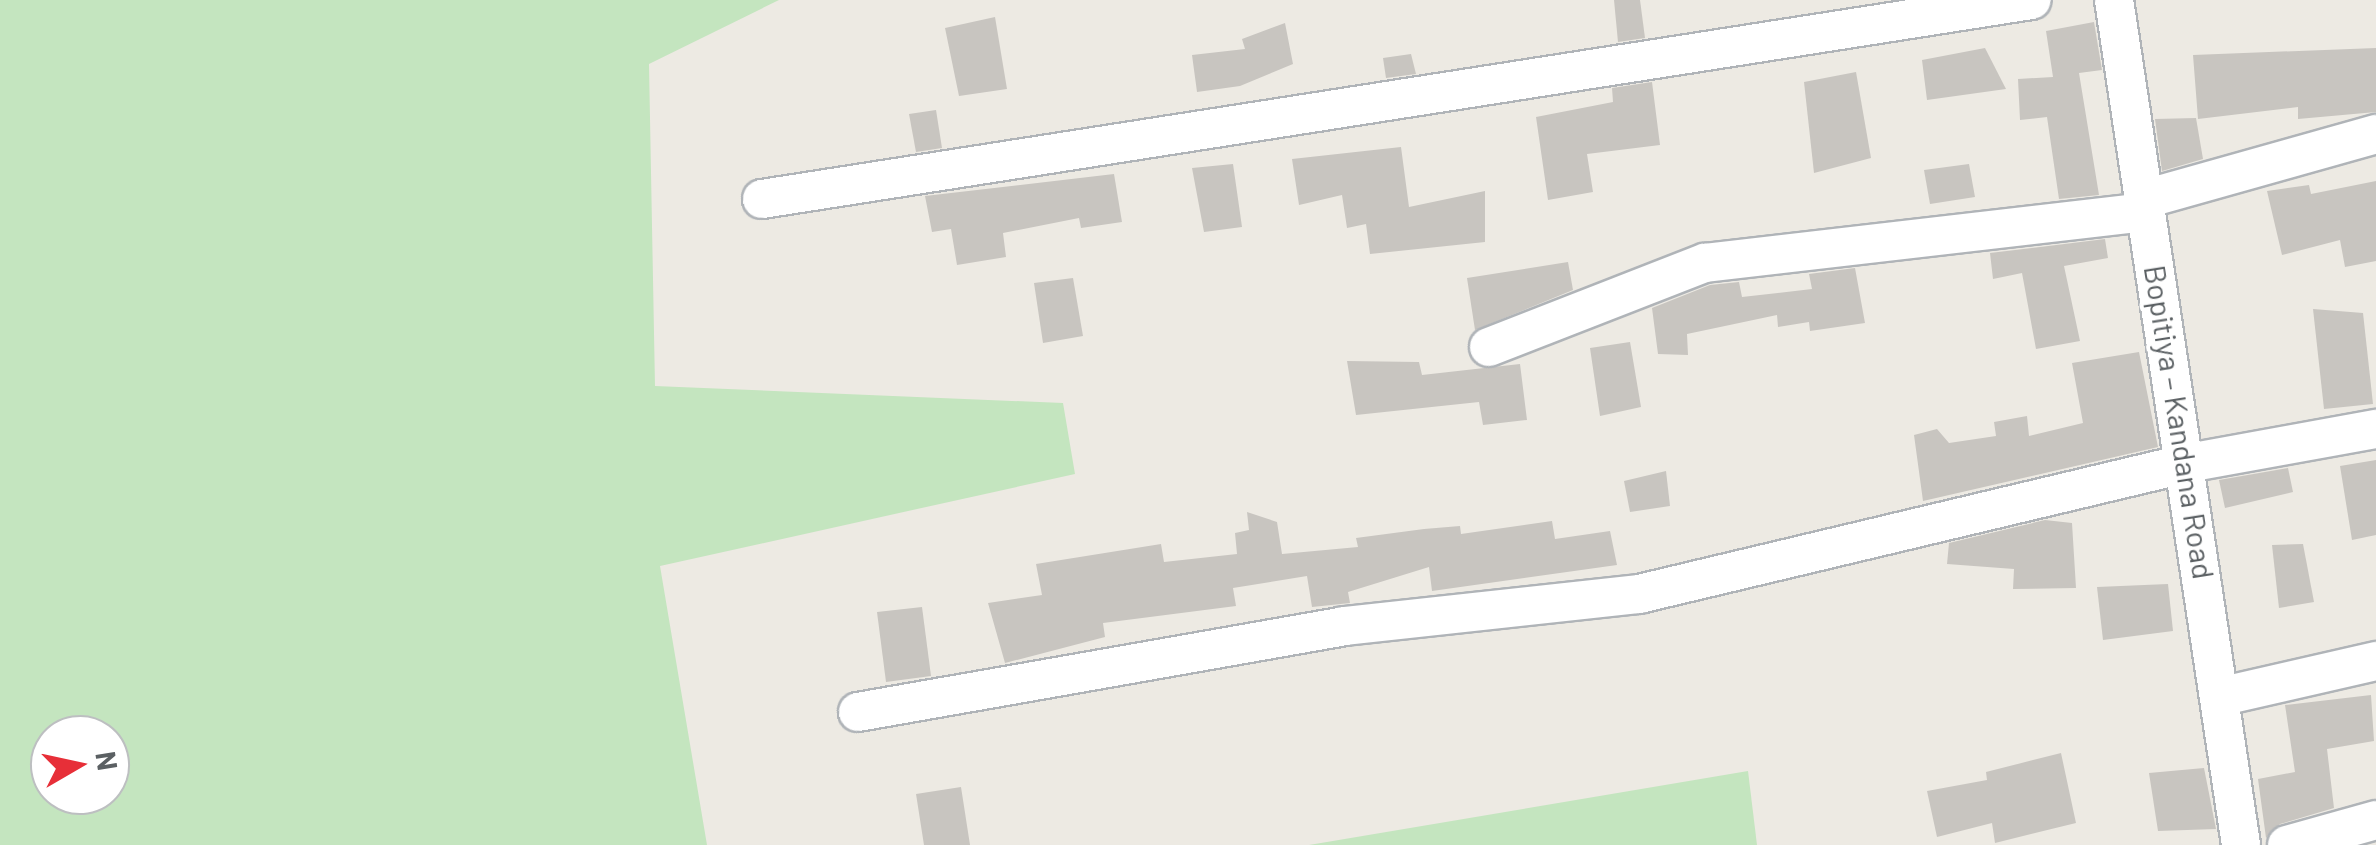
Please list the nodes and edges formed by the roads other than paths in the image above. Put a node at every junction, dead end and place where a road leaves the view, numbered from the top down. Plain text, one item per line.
1 (2030, 0) edge
2 (2114, 0) edge
3 (2376, 134) edge
4 (762, 199) dead end
5 (2145, 206) junction
6 (1489, 347) dead end
7 (2376, 428) edge
8 (2188, 463) junction
9 (2376, 661) edge
10 (2223, 696) junction
11 (858, 712) dead end
12 (2376, 820) edge
13 (2242, 845) edge
14 (2287, 845) edge

1 - 4 street
2 - 5 street, Bopitiya – Kandana Road
3 - 5 street
5 - 6 street
5 - 8 street, Bopitiya – Kandana Road
7 - 8 street
8 - 10 street, Bopitiya – Kandana Road
8 - 11 street
9 - 10 street
10 - 13 street, Bopitiya – Kandana Road
12 - 14 street

